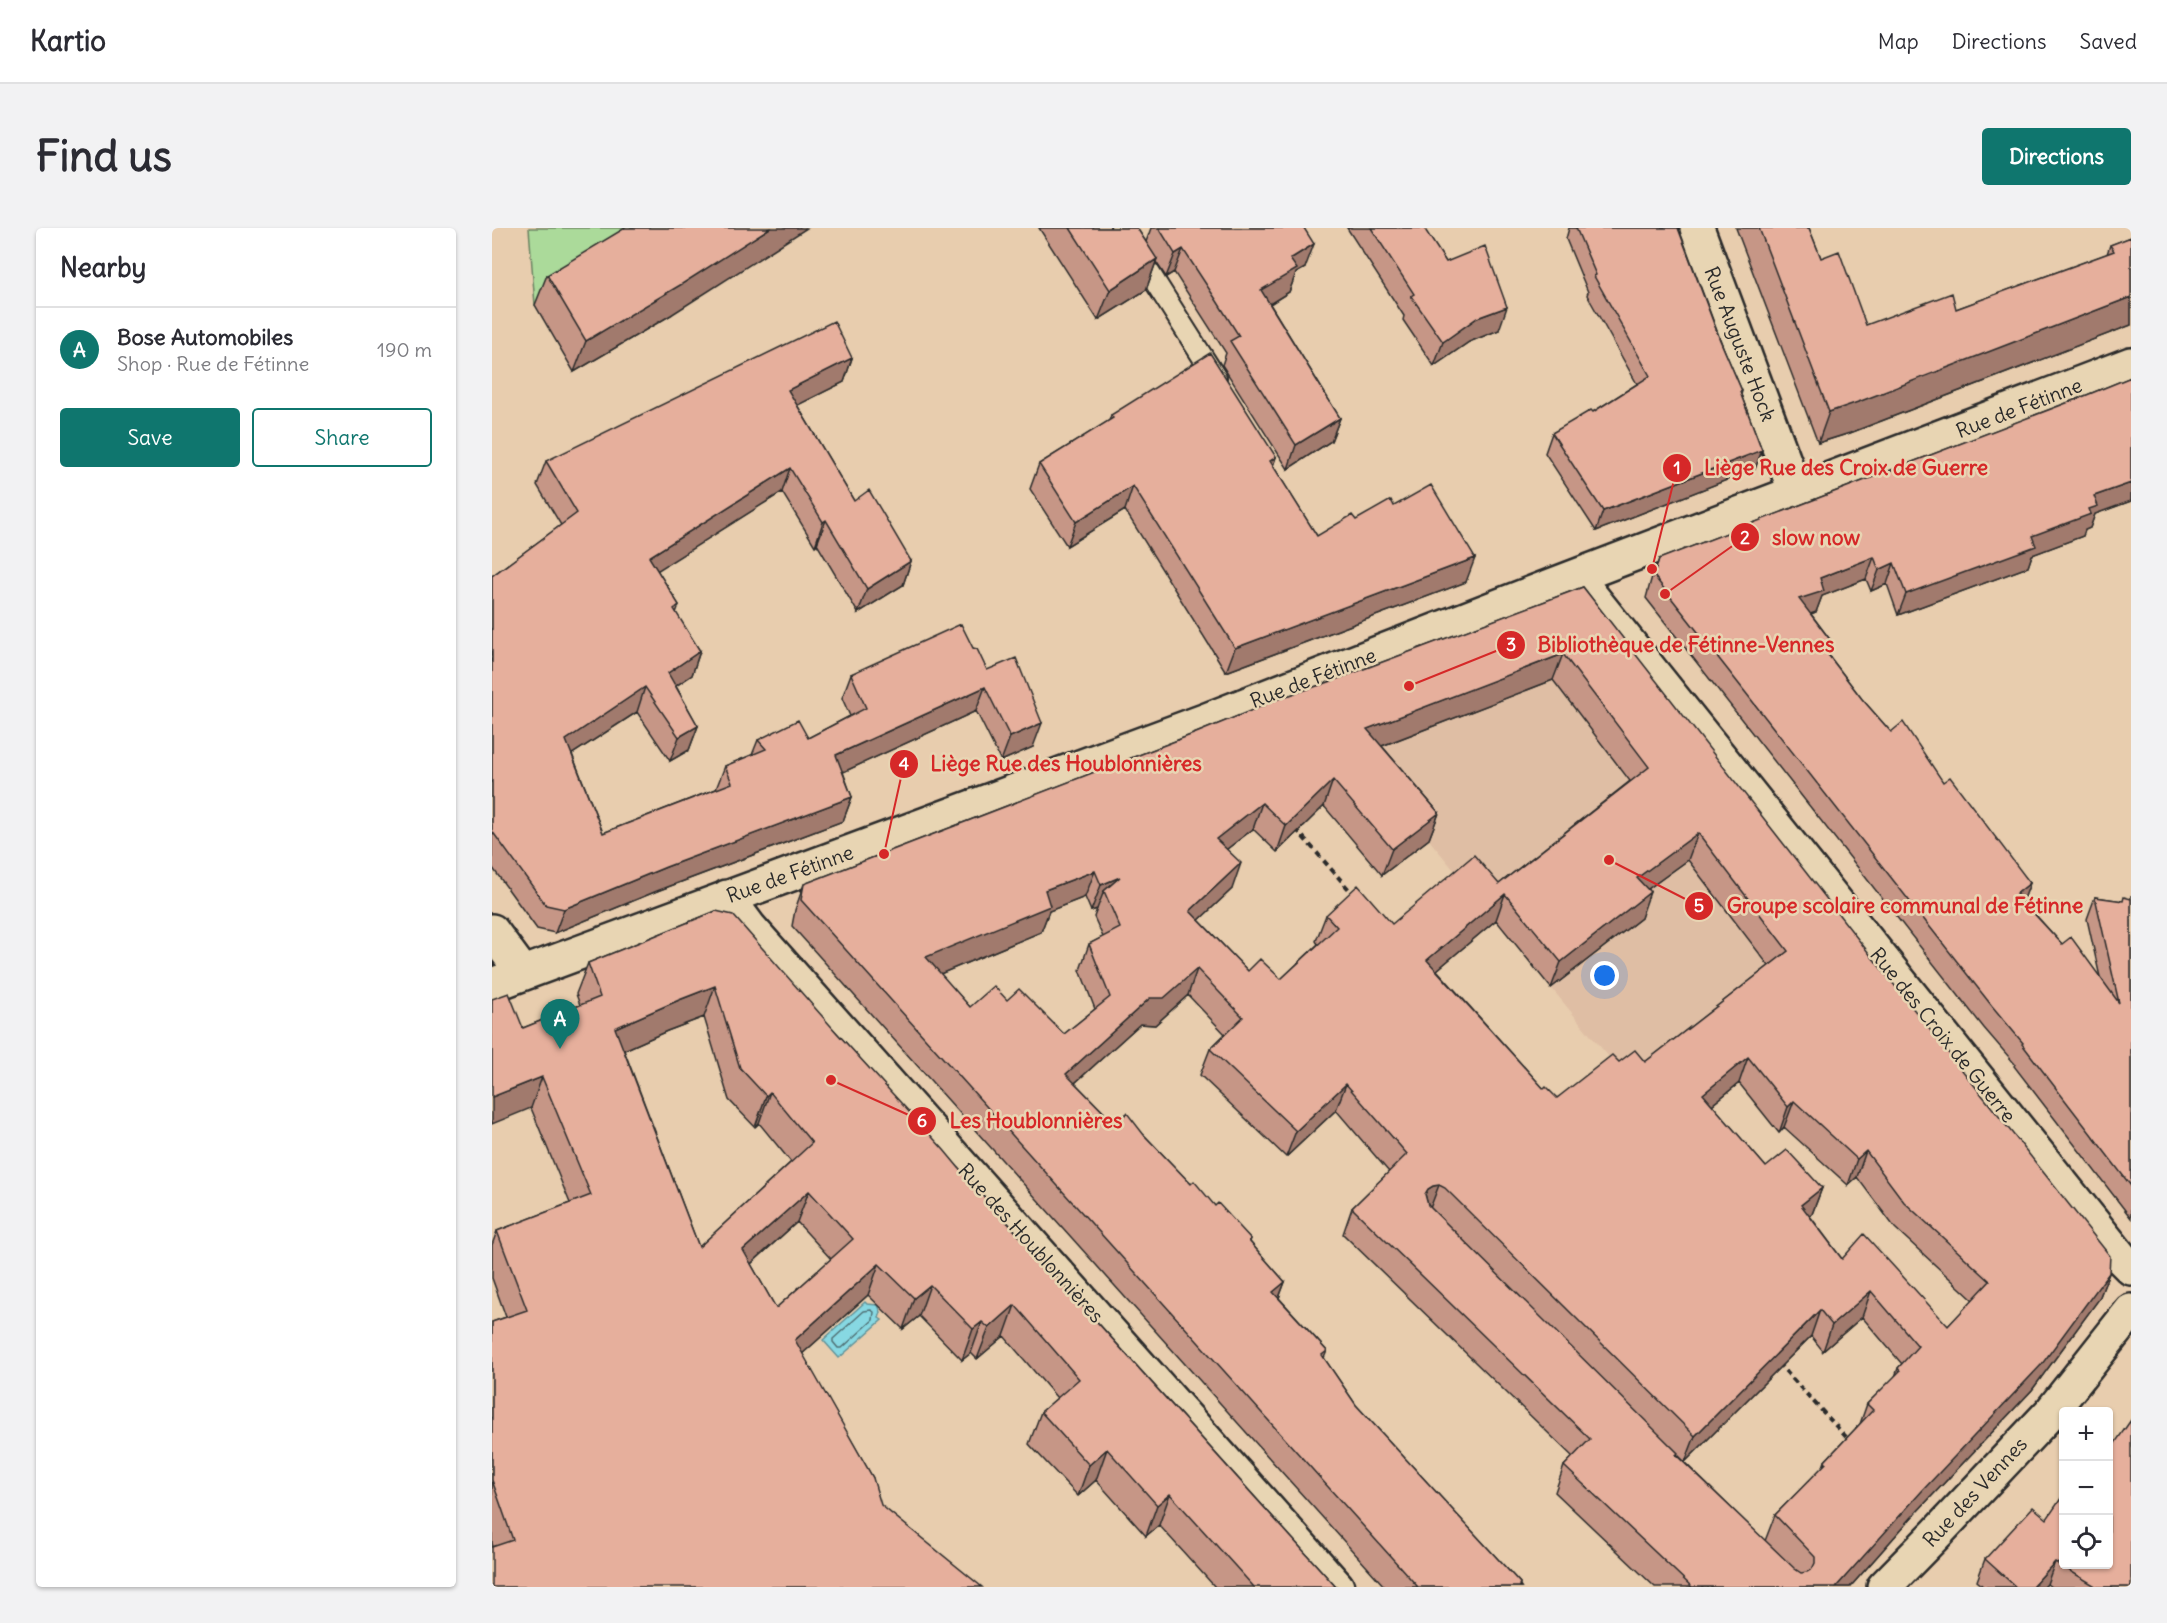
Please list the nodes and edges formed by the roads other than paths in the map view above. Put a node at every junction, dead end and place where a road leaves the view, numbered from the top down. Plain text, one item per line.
1 (1121, 228) edge
2 (1696, 228) edge
3 (2131, 364) edge
4 (1226, 393) edge
5 (1796, 493) junction
6 (1576, 577) junction
7 (727, 897) junction
8 (492, 931) edge
9 (523, 973) junction
10 (492, 985) edge
11 (2131, 1268) edge
12 (2131, 1311) edge
13 (1337, 1587) edge
14 (1884, 1587) edge

1 - 4 lane
2 - 5 street, Rue Auguste Hock
3 - 5 street, Rue de Fétinne
5 - 6 street, Rue de Fétinne
6 - 7 street, Rue de Fétinne
6 - 11 street, Rue des Croix de Guerre
7 - 9 street, Rue de Fétinne
7 - 13 street, Rue des Houblonnières
8 - 9 street
9 - 10 street, Rue de Fétinne
12 - 14 street, Rue des Vennes

